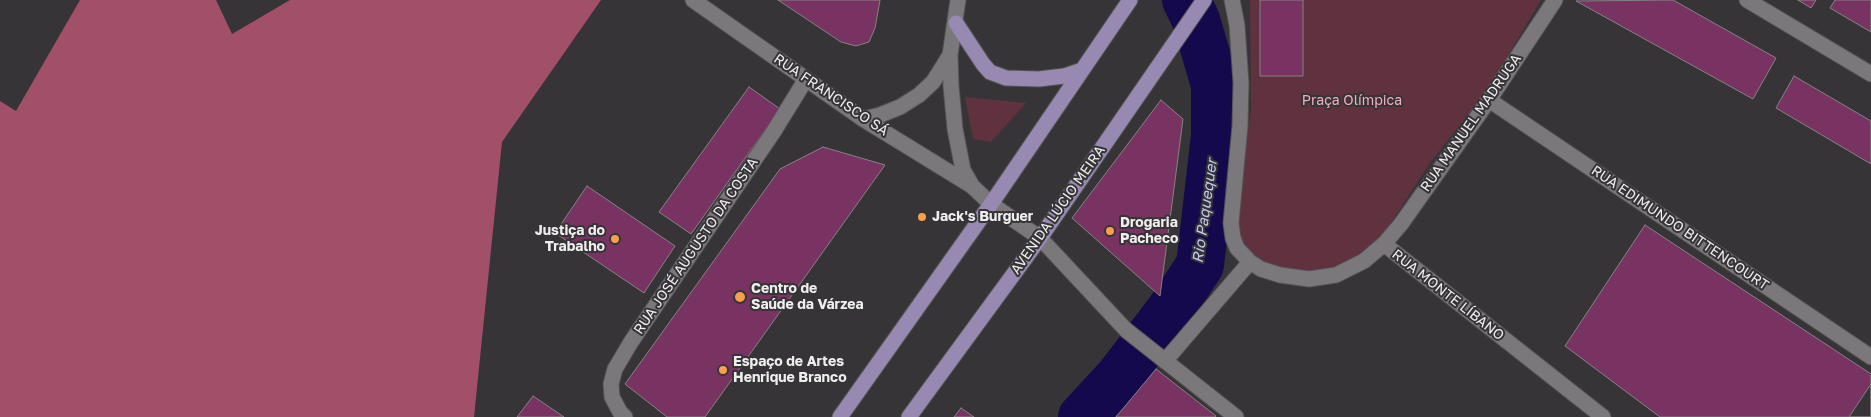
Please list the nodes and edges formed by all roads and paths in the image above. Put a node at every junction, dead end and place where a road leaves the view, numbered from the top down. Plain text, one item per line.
1 (693, 0) edge
2 (958, 0) edge
3 (1130, 0) edge
4 (1204, 0) edge
5 (1232, 0) edge
6 (1555, 0) edge
7 (1747, 0) edge
8 (956, 23) junction
9 (950, 55) junction
10 (1082, 70) junction
11 (1871, 74) edge
12 (806, 79) junction
13 (1489, 100) junction
14 (863, 119) junction
15 (972, 186) junction
16 (991, 204) junction
17 (1040, 238) junction
18 (1384, 244) junction
19 (1250, 262) junction
20 (1871, 357) edge
21 (1162, 358) junction
22 (625, 417) edge
23 (840, 417) edge
24 (909, 417) edge
25 (1236, 417) edge
26 (1603, 417) edge

1 - 12 street, RUA FRANCISCO SÁ
2 - 8 street
3 - 10 main road
4 - 17 main road, AVENIDA LÚCIO MEIRA
5 - 19 street, RUA MONTE LÍBANO
6 - 13 street, RUA MANUEL MADRUGA
7 - 11 street
8 - 9 street
8 - 10 main road
9 - 14 street
9 - 15 street
10 - 16 main road
12 - 14 street, RUA FRANCISCO SÁ
12 - 22 street, RUA JOSÉ AUGUSTO DA COSTA
13 - 18 street, RUA MANUEL MADRUGA
13 - 20 street, RUA EDIMUNDO BITTENCOURT
14 - 15 street, RUA FRANCISCO SÁ
15 - 16 street
16 - 17 street
16 - 23 main road
17 - 21 street
17 - 24 main road, AVENIDA LÚCIO MEIRA
18 - 19 street, RUA MONTE LÍBANO
18 - 26 street, RUA MONTE LÍBANO
19 - 21 street
21 - 25 street

